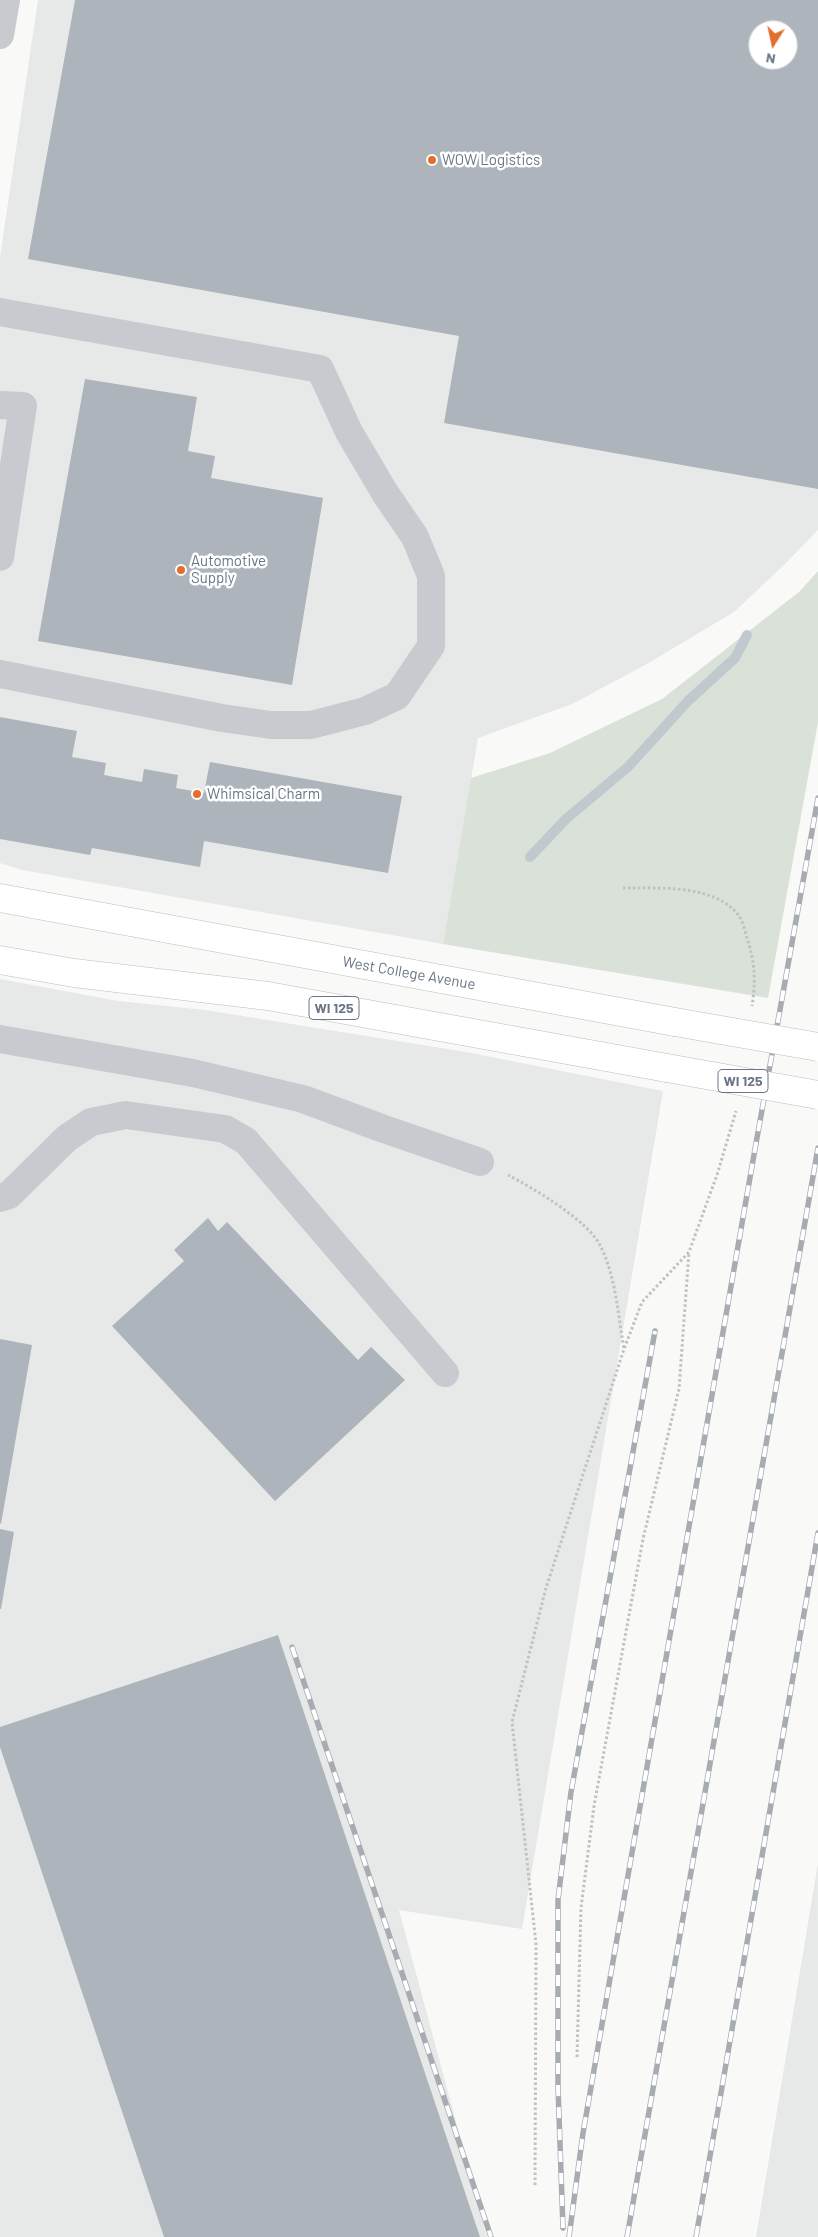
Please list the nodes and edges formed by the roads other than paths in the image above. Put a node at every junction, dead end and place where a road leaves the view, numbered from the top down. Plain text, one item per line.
1 (6, 0) edge
2 (0, 35) edge
3 (0, 312) edge
4 (0, 405) edge
5 (0, 557) edge
6 (0, 674) edge
7 (0, 898) edge
8 (0, 960) edge
9 (0, 1039) edge
10 (818, 1047) edge
11 (818, 1095) edge
12 (480, 1162) road end
13 (0, 1198) edge
14 (445, 1373) dead end

1 - 2 street
3 - 6 street
4 - 5 street
7 - 10 main road, West College Avenue, bridge
8 - 11 main road, WI 125, bridge
9 - 12 street
13 - 14 street

